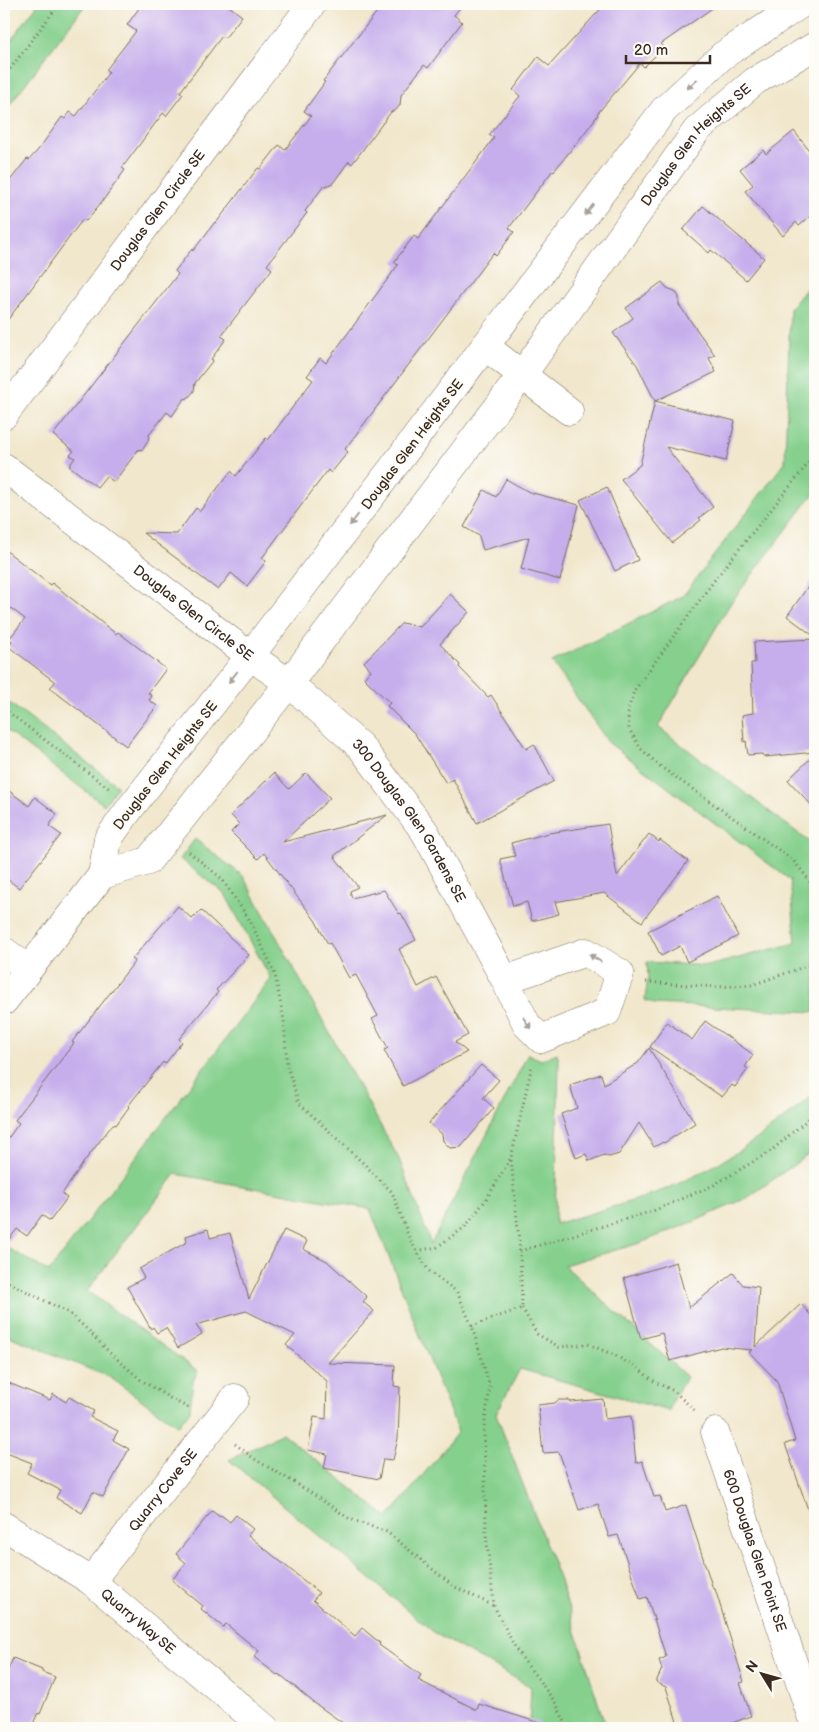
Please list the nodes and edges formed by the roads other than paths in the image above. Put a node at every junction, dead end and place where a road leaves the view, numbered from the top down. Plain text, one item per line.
1 (312, 4) edge
2 (801, 4) edge
3 (814, 4) edge
4 (815, 8) edge
5 (815, 46) edge
6 (486, 347) junction
7 (522, 375) junction
8 (570, 411) dead end
9 (4, 415) edge
10 (4, 467) edge
11 (250, 656) junction
12 (288, 683) junction
13 (102, 875) junction
14 (4, 951) edge
15 (28, 970) junction
16 (504, 980) junction
17 (4, 1001) edge
18 (235, 1398) dead end
19 (715, 1432) road end
20 (4, 1526) edge
21 (91, 1581) junction
22 (815, 1727) edge
23 (265, 1728) edge

1 - 9 street, Douglas Glen Circle SE
2 -> 6 street, Douglas Glen Heights SE
3 - 4 street
5 - 7 street, Douglas Glen Heights SE
6 - 7 street
6 -> 11 street, Douglas Glen Heights SE
7 - 8 street
7 - 12 street, Douglas Glen Heights SE
10 - 11 street, Douglas Glen Circle SE
11 - 12 street, Douglas Glen Circle SE
11 -> 13 street, Douglas Glen Heights SE
12 - 13 street, Douglas Glen Heights SE
12 - 16 street, 300 Douglas Glen Gardens SE
13 - 15 street
14 - 15 street
15 - 17 street
16 -> 16 street, 300 Douglas Glen Gardens SE
18 - 21 street, Quarry Cove SE
19 - 22 street, 600 Douglas Glen Point SE
20 - 21 street, Quarry Way SE
21 - 23 street, Quarry Way SE

